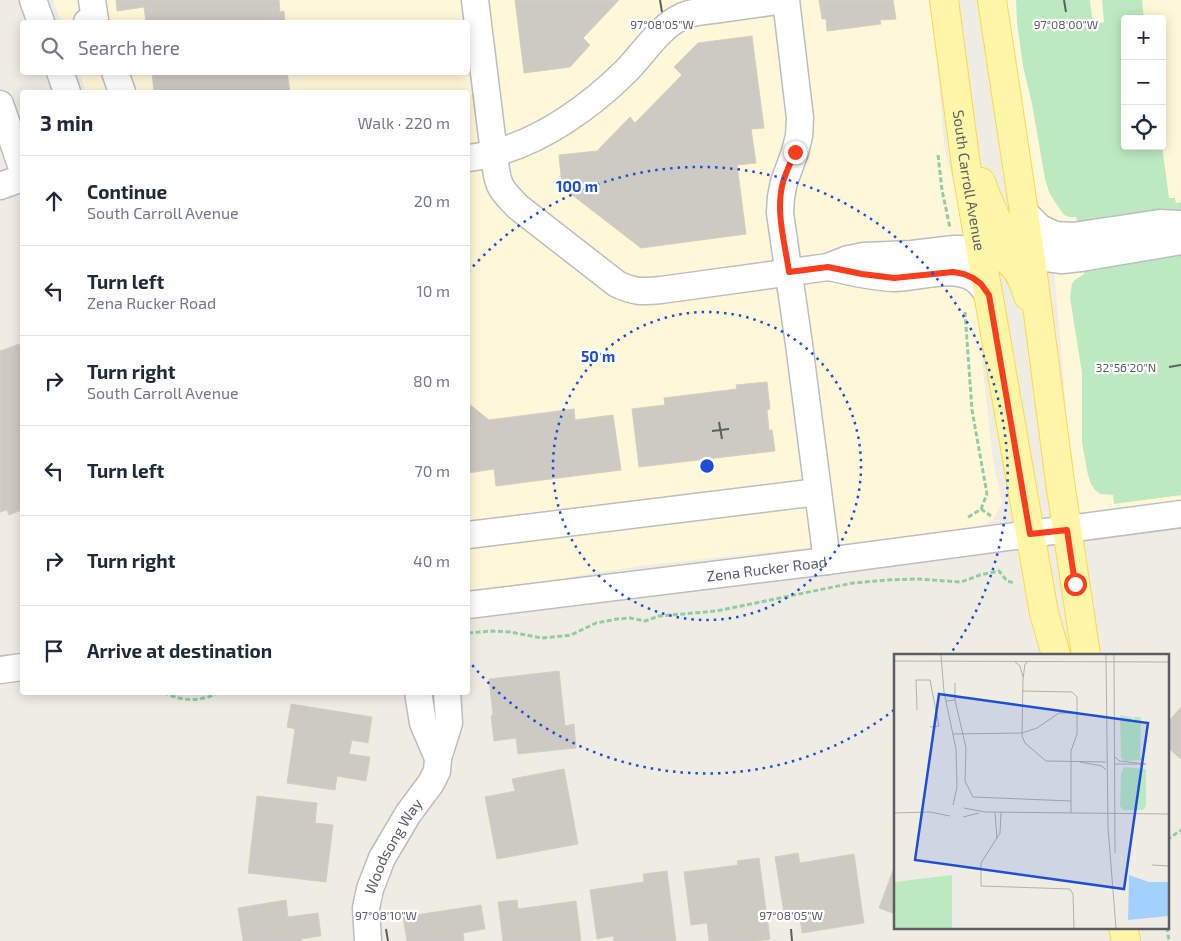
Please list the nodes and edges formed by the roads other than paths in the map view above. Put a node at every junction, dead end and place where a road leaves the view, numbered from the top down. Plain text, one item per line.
1 (33, 0) edge
2 (475, 0) edge
3 (786, 0) edge
4 (944, 0) edge
5 (992, 0) edge
6 (40, 20) edge
7 (61, 75) edge
8 (116, 75) edge
9 (66, 90) edge
10 (121, 90) edge
11 (0, 104) edge
12 (962, 133) junction
13 (494, 154) junction
14 (470, 158) edge
15 (20, 162) edge
16 (20, 179) edge
17 (0, 186) edge
18 (1024, 212) junction
19 (1181, 224) edge
20 (1181, 241) edge
21 (981, 249) junction
22 (1030, 252) junction
23 (828, 267) junction
24 (789, 272) junction
25 (989, 295) junction
26 (1045, 368) junction
27 (818, 492) junction
28 (1181, 514) edge
29 (1067, 530) junction
30 (1030, 534) junction
31 (470, 535) edge
32 (827, 560) junction
33 (470, 605) edge
34 (1056, 654) edge
35 (1086, 654) edge
36 (20, 667) edge
37 (0, 670) edge
38 (418, 695) edge
39 (447, 695) edge
40 (438, 758) junction
41 (1124, 928) edge
42 (368, 941) edge
43 (1126, 941) edge

1 - 6 street
2 - 13 street
3 - 13 street
3 - 24 street
4 - 12 main road, South Carroll Avenue
5 - 18 main road
7 - 9 street
8 - 10 street
11 - 15 street
12 - 21 main road, South Carroll Avenue
12 - 22 main road
13 - 14 street
13 - 24 street
16 - 17 street
18 - 19 street
18 - 22 main road
20 - 22 street
21 - 23 street
21 - 25 main road, South Carroll Avenue
21 - 26 main road
22 - 26 main road
23 - 24 street
23 - 25 street
24 - 27 street
25 - 30 main road, South Carroll Avenue
26 - 29 main road
27 - 31 street
27 - 32 street
28 - 29 street, Zena Rucker Road
29 - 30 street, Zena Rucker Road
29 - 35 main road
30 - 32 street, Zena Rucker Road
30 - 34 main road, South Carroll Avenue
32 - 33 street, Zena Rucker Road
36 - 37 street
38 - 40 street
39 - 40 street, Woodsong Way
40 - 42 street, Woodsong Way
41 - 43 main road

